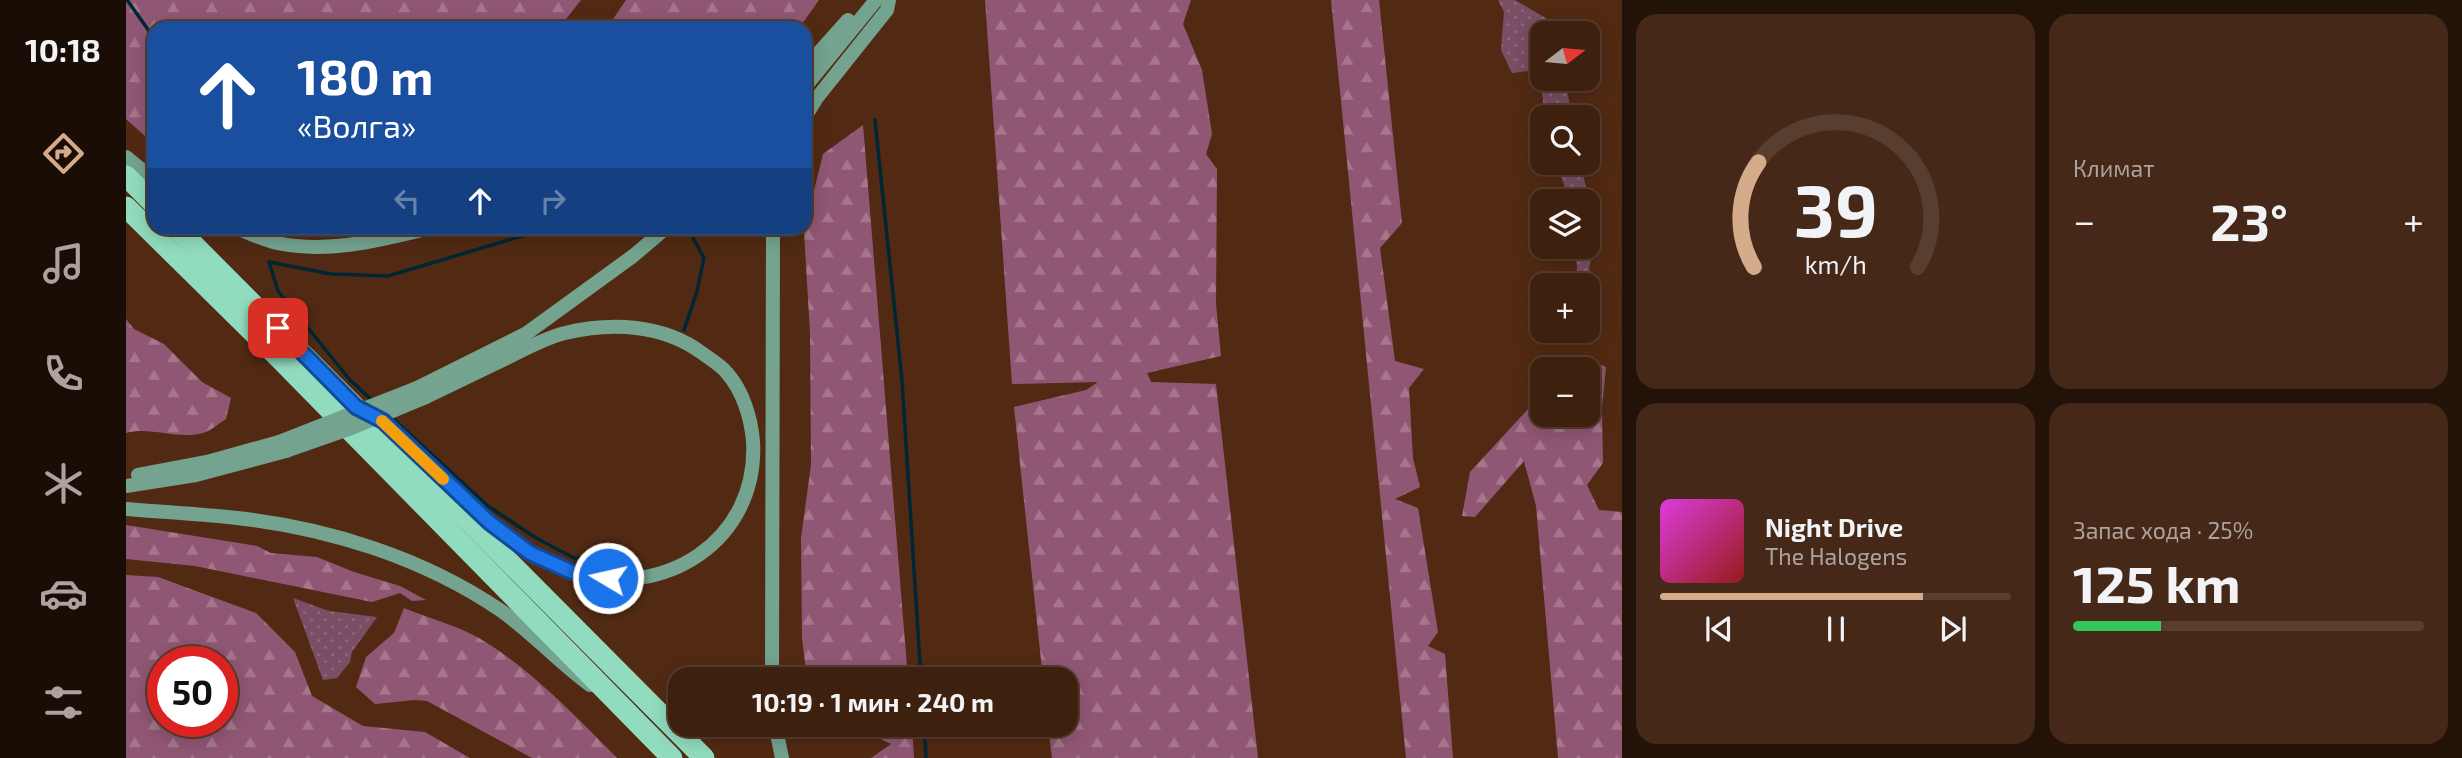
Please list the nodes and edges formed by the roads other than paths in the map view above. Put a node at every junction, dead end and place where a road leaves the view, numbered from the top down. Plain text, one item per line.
1 (870, 0) edge
2 (876, 0) edge
3 (890, 0) edge
4 (812, 60) edge
5 (812, 79) edge
6 (812, 106) edge
7 (126, 157) edge
8 (147, 174) edge
9 (126, 176) edge
10 (147, 197) edge
11 (126, 207) edge
12 (147, 228) edge
13 (154, 235) edge
14 (184, 235) edge
15 (255, 235) edge
16 (400, 235) edge
17 (658, 235) edge
18 (772, 235) edge
19 (421, 393) junction
20 (356, 407) junction
21 (282, 447) junction
22 (126, 477) edge
23 (126, 486) edge
24 (126, 509) edge
25 (772, 667) edge
26 (622, 709) junction
27 (778, 737) edge
28 (672, 758) edge
29 (704, 758) edge
30 (782, 758) edge

1 - 4 main road
2 - 5 main road
3 - 6 main road
7 - 8 main road
9 - 10 highway
11 - 12 highway
13 - 26 highway
14 - 20 highway
15 - 16 main road
17 - 19 main road
18 - 25 main road
19 - 20 main road
19 - 21 main road, bridge
20 - 29 highway
21 - 22 main road
21 - 23 main road
24 - 26 main road
26 - 28 highway
27 - 30 main road

